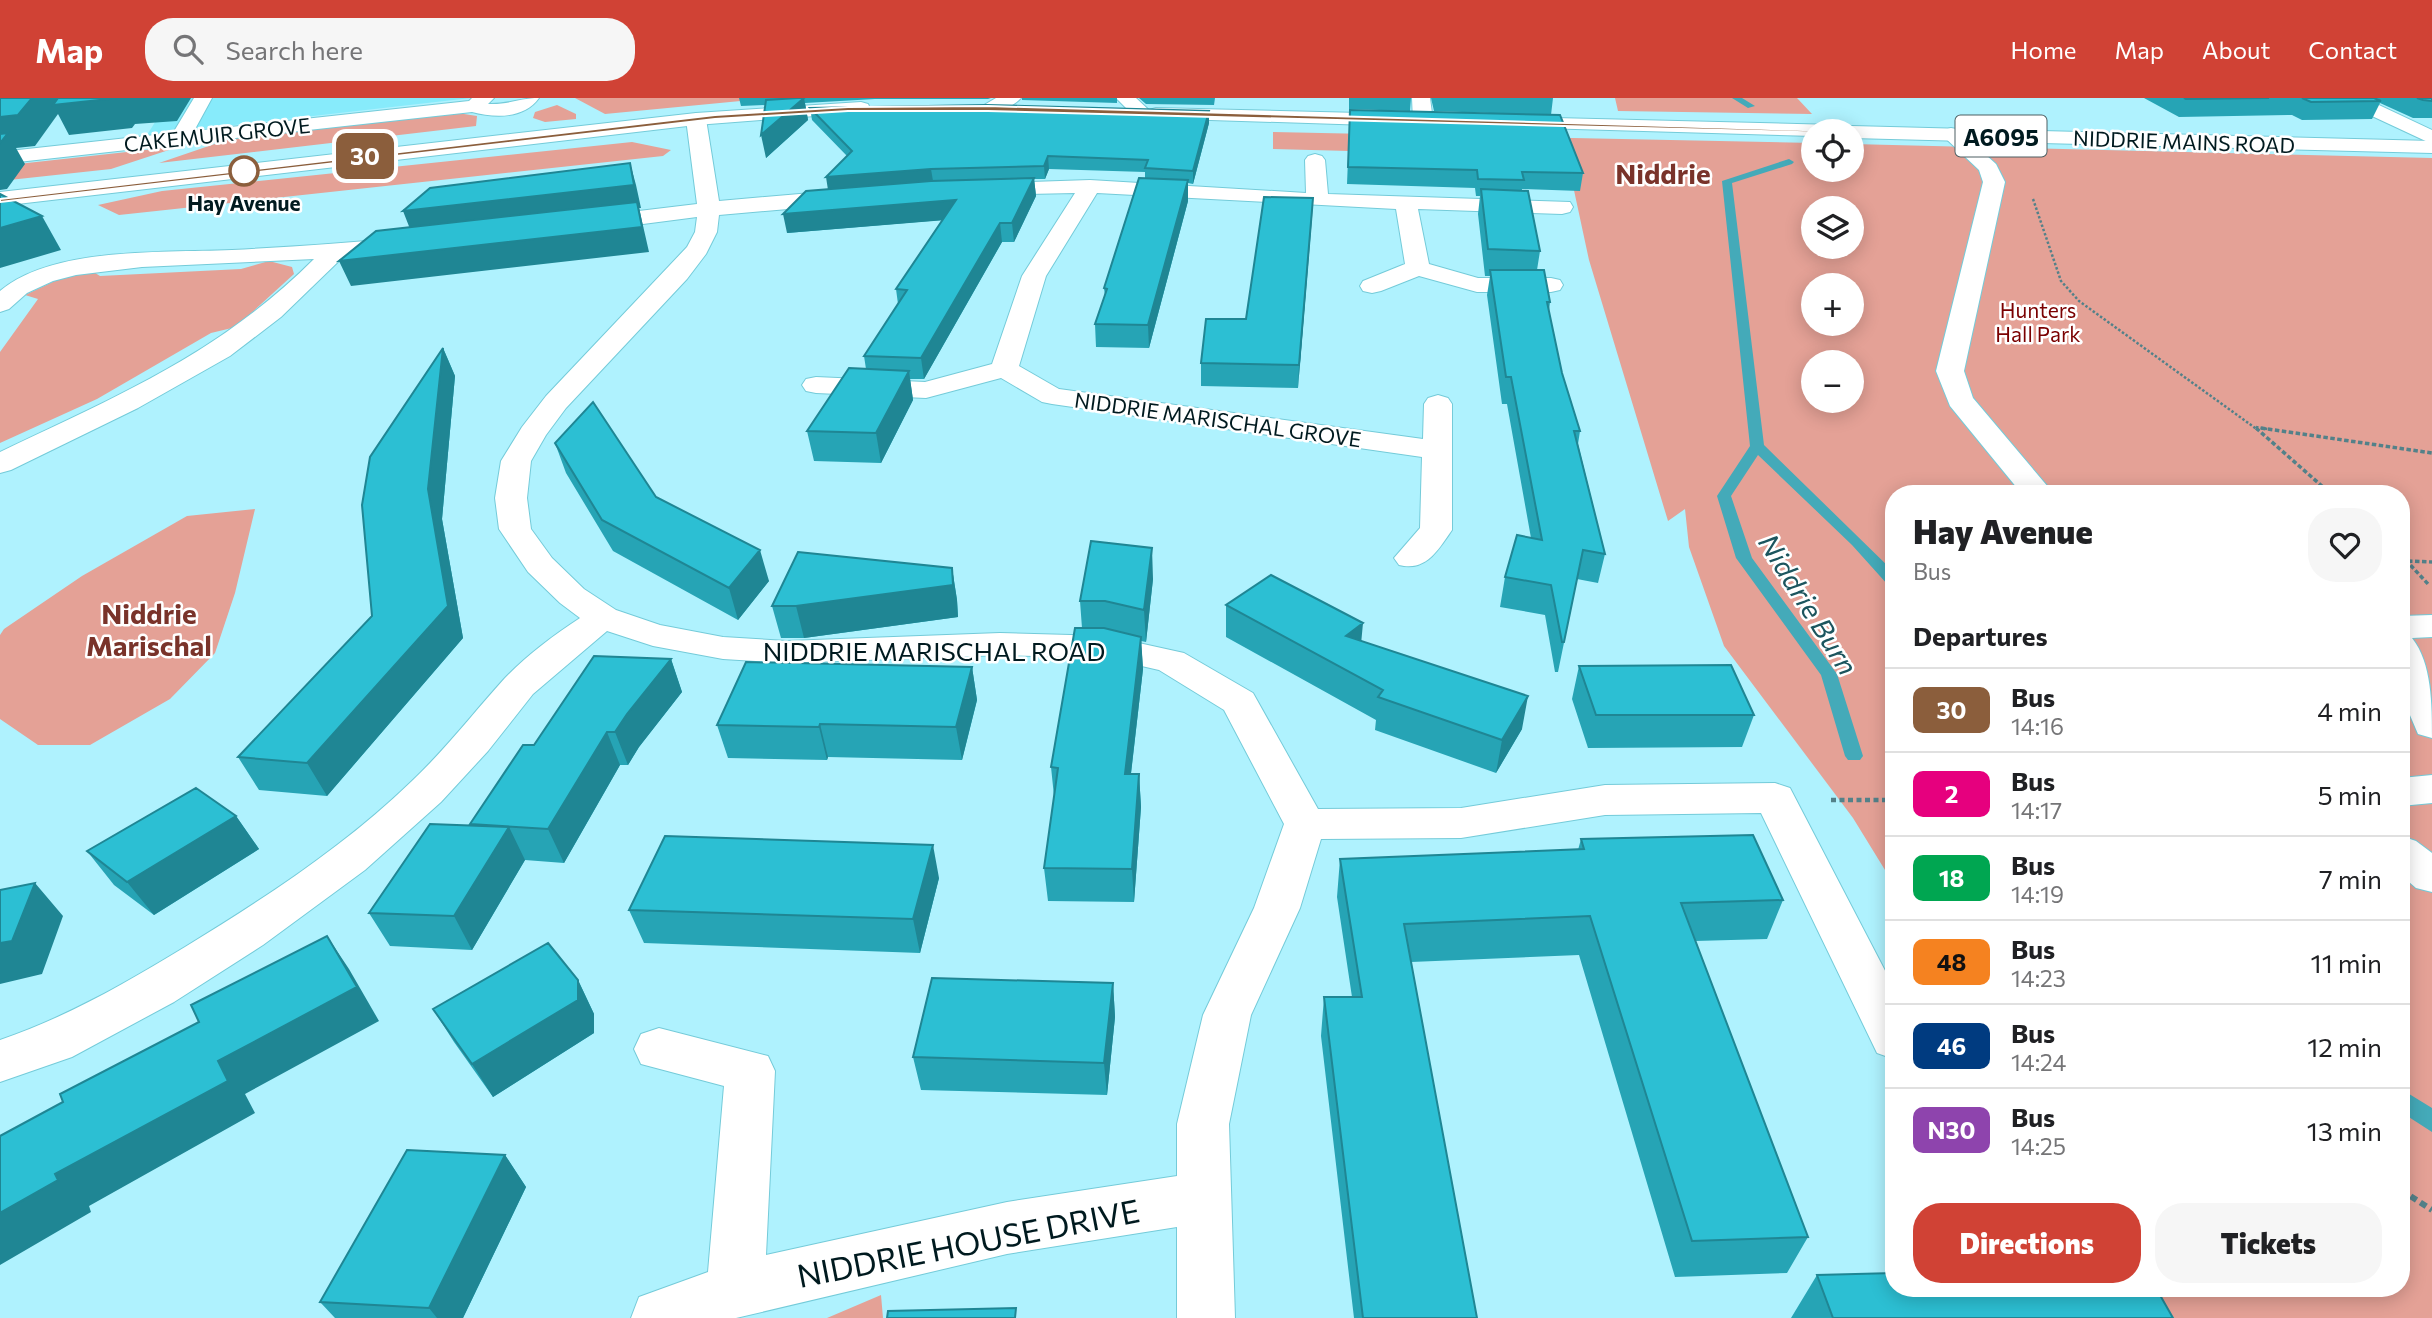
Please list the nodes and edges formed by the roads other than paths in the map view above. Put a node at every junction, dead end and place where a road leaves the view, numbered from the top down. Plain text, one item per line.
1 (203, 98) edge
2 (532, 98) edge
3 (1421, 98) edge
4 (2349, 98) edge
5 (480, 102) edge
6 (1020, 104) edge
7 (1121, 105) edge
8 (875, 108) edge
9 (966, 108) edge
10 (503, 109) junction
11 (696, 119) junction
12 (1492, 123) edge
13 (59, 130) edge
14 (1801, 130) edge
15 (1864, 132) edge
16 (1951, 134) junction
17 (181, 137) junction
18 (2432, 138) edge
19 (507, 140) junction
20 (2432, 147) edge
21 (43, 153) junction
22 (0, 158) edge
23 (1315, 160) dead end
24 (1090, 187) junction
25 (959, 189) edge
26 (866, 196) edge
27 (0, 199) edge
28 (1317, 200) junction
29 (1406, 202) junction
30 (1562, 207) dead end
31 (709, 209) junction
32 (563, 228) edge
33 (426, 243) edge
34 (336, 250) junction
35 (1418, 268) junction
36 (1551, 285) dead end
37 (1372, 286) dead end
38 (0, 304) edge
39 (1004, 369) junction
40 (816, 385) dead end
41 (1438, 404) dead end
42 (1438, 450) junction
43 (0, 464) edge
44 (2031, 485) edge
45 (1411, 558) dead end
46 (603, 618) junction
47 (2432, 626) edge
48 (2410, 627) edge
49 (2410, 669) edge
50 (2432, 725) edge
51 (2432, 789) edge
52 (2410, 791) edge
53 (1305, 824) junction
54 (2410, 859) edge
55 (2432, 876) edge
56 (1885, 1020) edge
57 (659, 1049) dead end
58 (0, 1061) edge
59 (1202, 1198) junction
60 (735, 1290) junction
61 (660, 1318) edge
62 (1206, 1318) edge

1 - 17 street
2 - 10 street
3 - 7 street
4 - 18 street
5 - 10 street
5 - 17 street, CAKEMUIR GROVE
6 - 9 street
8 - 11 street
10 - 19 street
11 - 19 street
11 - 31 street, NIDDRIE MARISCHAL ROAD
12 - 14 street
13 - 21 street
15 - 16 street, NIDDRIE MAINS ROAD / A6095
16 - 20 street, NIDDRIE MAINS ROAD / A6095
16 - 44 street
17 - 21 street, CAKEMUIR GROVE
19 - 27 street
21 - 22 street, CAKEMUIR GROVE
23 - 28 street
24 - 25 street
24 - 28 street
24 - 39 street
26 - 31 street
28 - 29 street
29 - 30 street
29 - 35 street
31 - 32 street
31 - 46 street, NIDDRIE MARISCHAL ROAD
33 - 34 street
34 - 38 street
34 - 43 street
35 - 36 street
35 - 37 street
39 - 40 street
39 - 42 street, NIDDRIE MARISCHAL GROVE
41 - 42 street
42 - 45 street
46 - 53 street, NIDDRIE MARISCHAL ROAD
46 - 58 street
47 - 48 street
49 - 50 street
51 - 52 street
53 - 56 street
53 - 59 street
54 - 55 street
57 - 60 street
59 - 60 street, NIDDRIE HOUSE DRIVE
59 - 62 street
60 - 61 street, NIDDRIE HOUSE DRIVE

